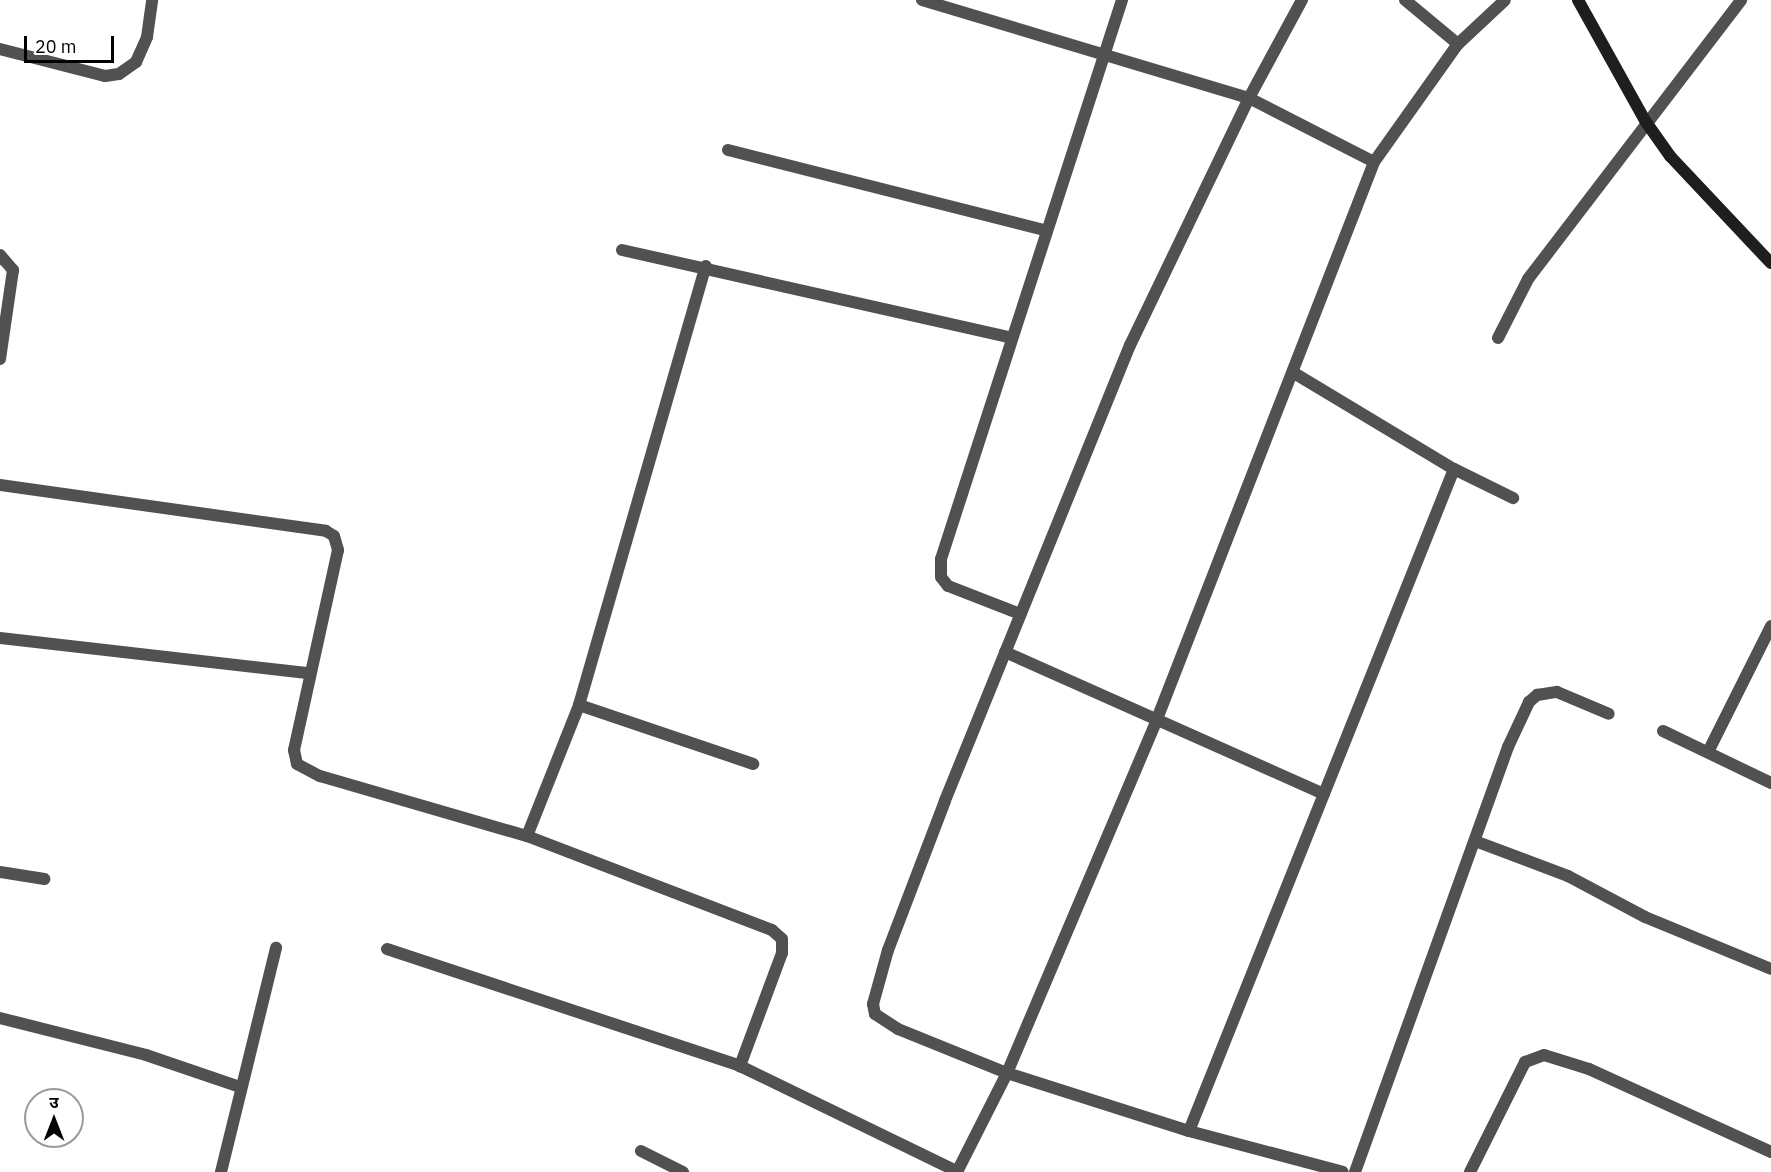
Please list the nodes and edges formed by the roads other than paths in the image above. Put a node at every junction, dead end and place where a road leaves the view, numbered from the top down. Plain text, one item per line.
1 (152, 0) edge
2 (921, 0) edge
3 (1122, 0) edge
4 (1302, 0) edge
5 (1405, 0) edge
6 (1505, 0) edge
7 (1578, 0) edge
8 (1741, 0) edge
9 (1458, 44) junction
10 (0, 49) edge
11 (1104, 53) junction
12 (1249, 98) junction
13 (1646, 122) junction
14 (728, 150) dead end
15 (1374, 162) junction
16 (1047, 231) junction
17 (622, 250) dead end
18 (0, 255) edge
19 (1771, 263) edge
20 (706, 266) junction
21 (1012, 338) junction
22 (1498, 338) dead end
23 (0, 359) edge
24 (1294, 373) junction
25 (1454, 469) junction
26 (0, 485) edge
27 (1513, 498) dead end
28 (1020, 615) junction
29 (1771, 626) edge
30 (0, 638) edge
31 (1005, 652) junction
32 (309, 673) junction
33 (579, 705) junction
34 (1609, 714) dead end
35 (1157, 719) junction
36 (1663, 731) dead end
37 (1708, 752) junction
38 (753, 764) dead end
39 (1771, 783) edge
40 (1324, 794) junction
41 (527, 836) junction
42 (1474, 841) junction
43 (0, 872) edge
44 (44, 879) dead end
45 (276, 948) dead end
46 (387, 949) dead end
47 (1771, 969) edge
48 (0, 1018) edge
49 (740, 1066) junction
50 (1007, 1073) junction
51 (240, 1087) junction
52 (1189, 1131) junction
53 (641, 1151) dead end
54 (1771, 1152) edge
55 (220, 1172) edge
56 (682, 1172) edge
57 (957, 1172) edge
58 (1343, 1172) edge
59 (1355, 1172) edge
60 (1470, 1172) edge

1 - 10 street
2 - 11 street
3 - 11 street
4 - 12 street
5 - 9 street
6 - 9 street
7 - 13 street
8 - 13 street
9 - 15 street
11 - 12 street
11 - 16 street
12 - 15 street
12 - 28 street
13 - 19 street
13 - 22 street
14 - 16 street
15 - 24 street
16 - 21 street
17 - 20 street
18 - 23 street
20 - 21 street
20 - 33 street
21 - 28 street
24 - 25 street
24 - 35 street
25 - 27 street
25 - 40 street
26 - 32 street
28 - 31 street
29 - 37 street
30 - 32 street
31 - 35 street
31 - 50 street
32 - 41 street
33 - 38 street
33 - 41 street
34 - 42 street
35 - 40 street
35 - 50 street
36 - 37 street
37 - 39 street
40 - 52 street
41 - 49 street
42 - 47 street
42 - 59 street
43 - 44 street
45 - 51 street
46 - 49 street
48 - 51 street
49 - 57 street
50 - 52 street
50 - 57 street
51 - 55 street
52 - 58 street
53 - 56 street
54 - 60 street

